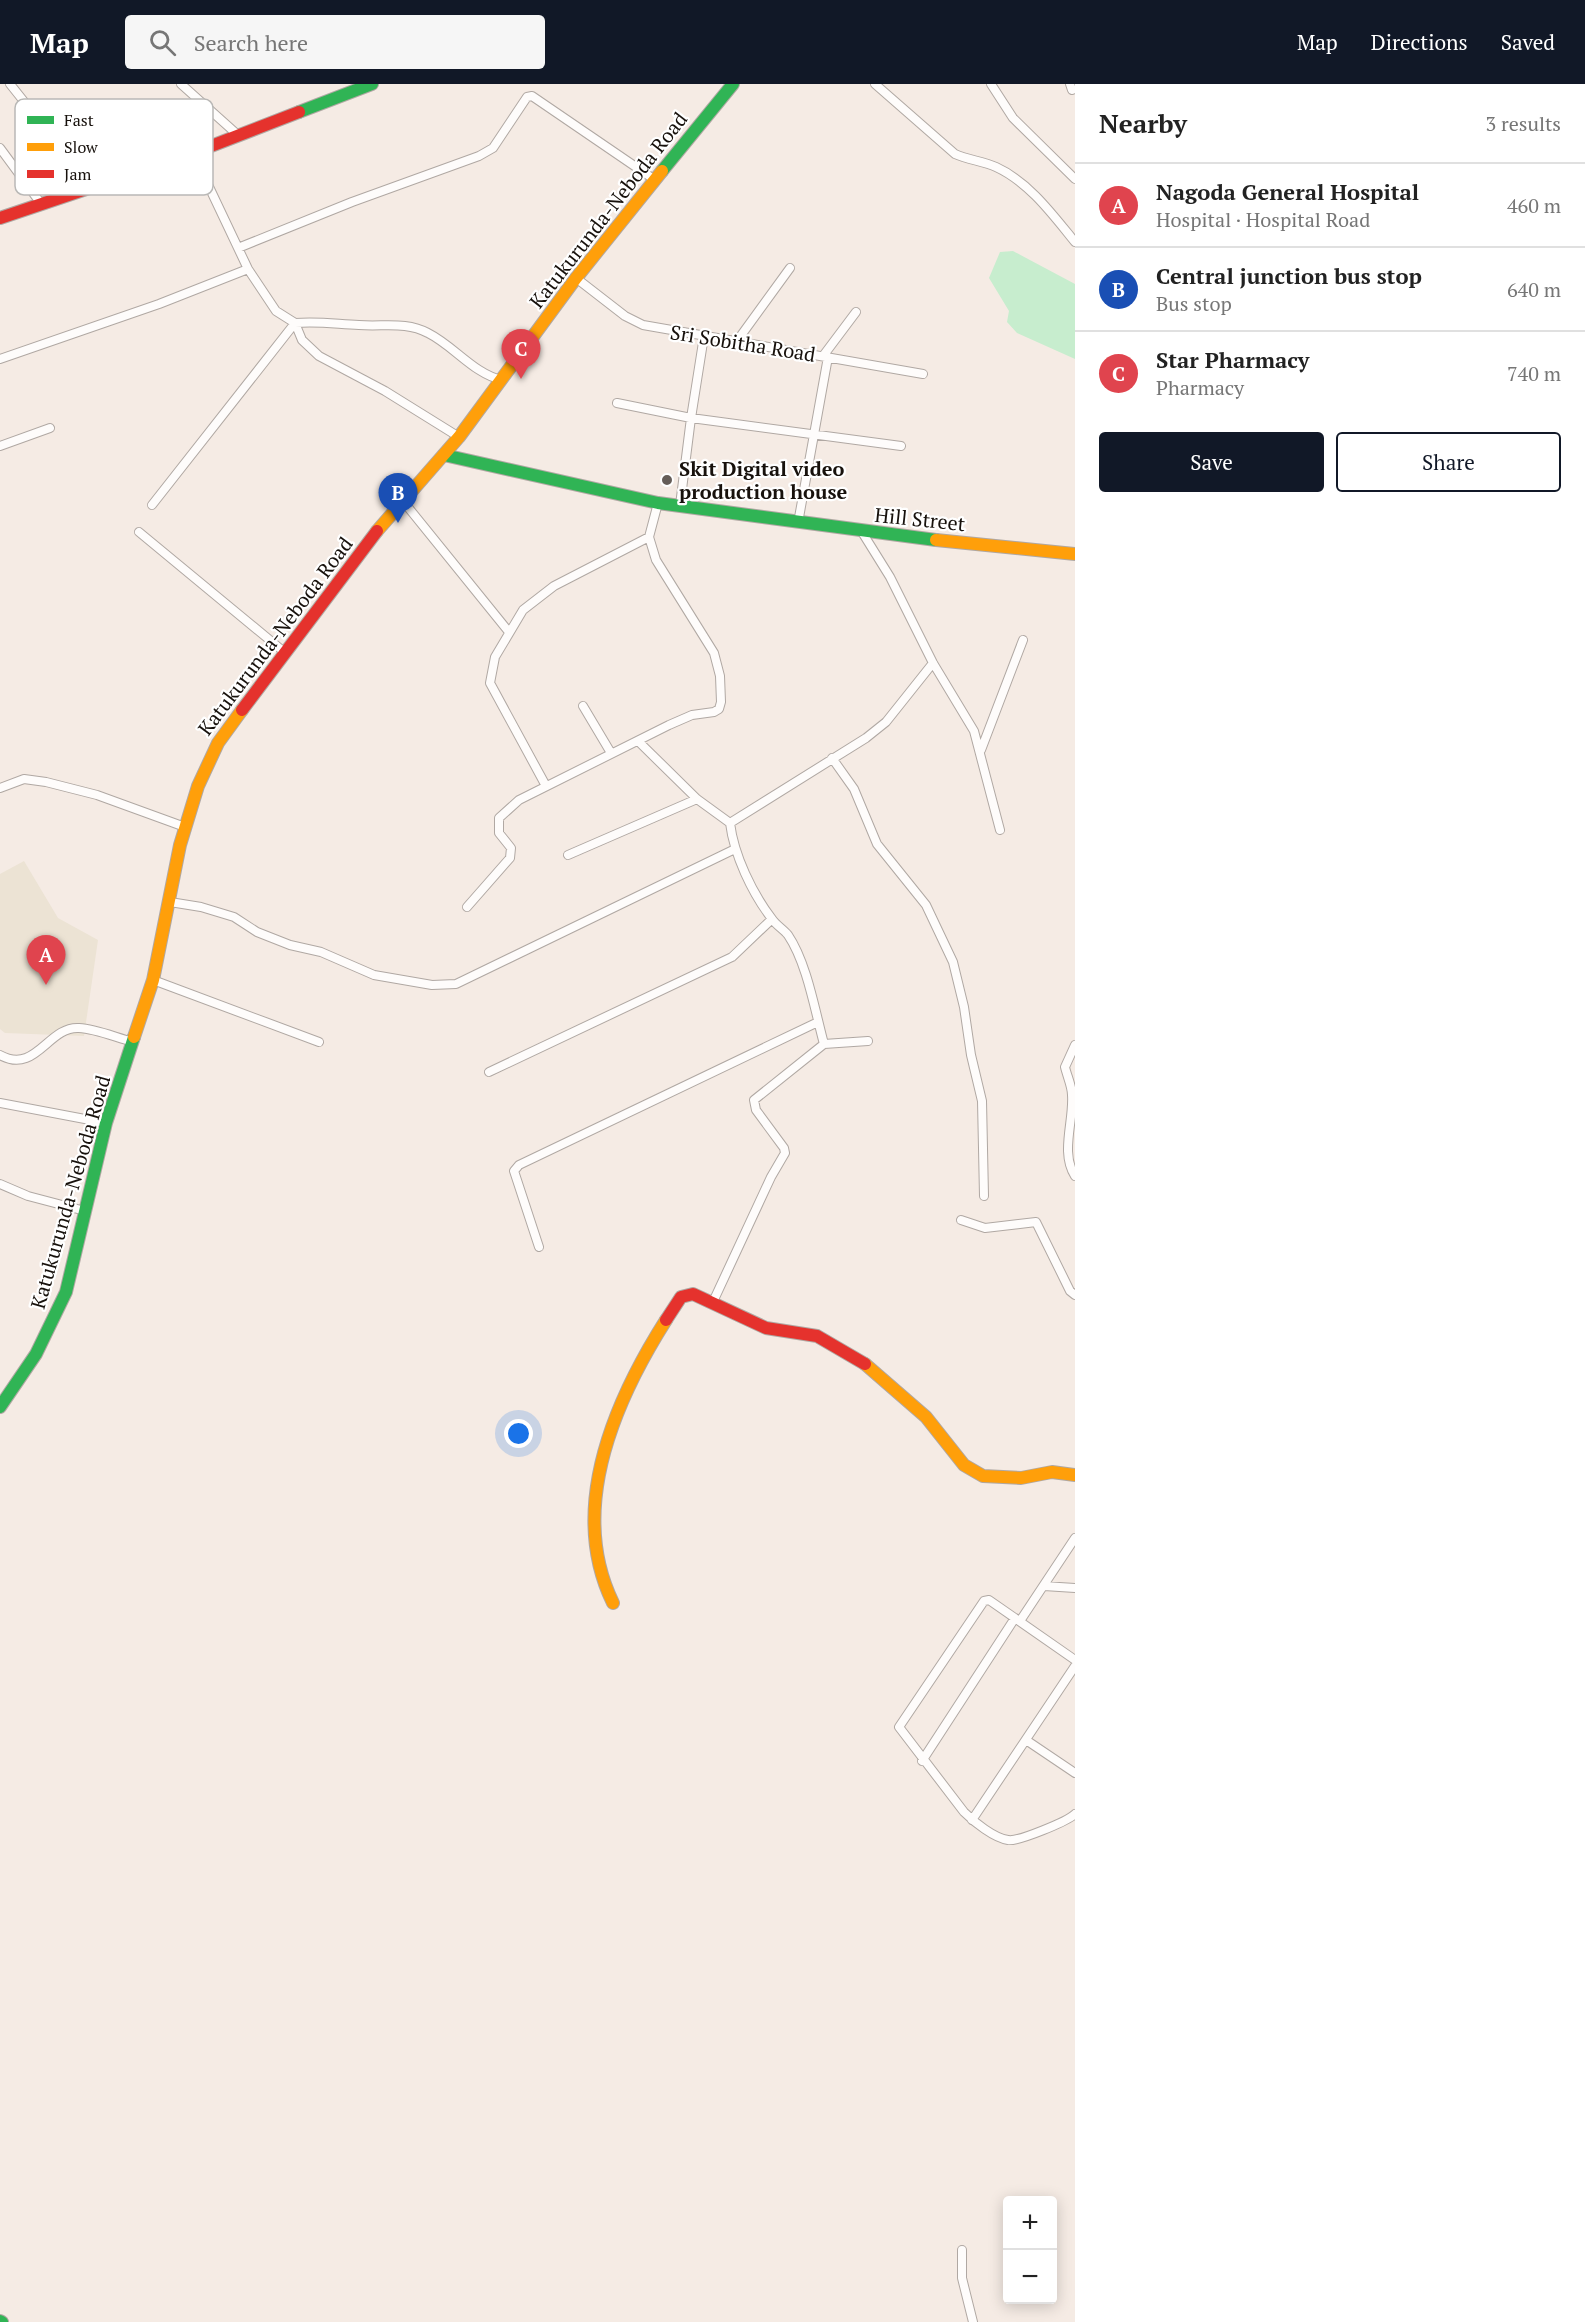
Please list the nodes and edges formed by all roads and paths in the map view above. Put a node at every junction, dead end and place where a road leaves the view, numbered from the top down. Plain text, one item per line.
1 (10, 84) edge
2 (181, 84) edge
3 (372, 84) edge
4 (733, 84) edge
5 (875, 84) edge
6 (991, 84) edge
7 (22, 99) edge
8 (198, 99) edge
9 (213, 113) edge
10 (239, 136) junction
11 (213, 146) edge
12 (0, 148) edge
13 (15, 168) edge
14 (1075, 179) edge
15 (655, 180) junction
16 (35, 195) edge
17 (72, 195) edge
18 (213, 195) edge
19 (42, 205) junction
20 (0, 218) edge
21 (1075, 242) edge
22 (238, 248) junction
23 (790, 268) dead end
24 (248, 269) junction
25 (576, 278) junction
26 (856, 312) dead end
27 (295, 323) junction
28 (704, 336) junction
29 (736, 341) junction
30 (826, 356) junction
31 (0, 359) edge
32 (923, 374) dead end
33 (502, 380) junction
34 (617, 403) dead end
35 (692, 418) junction
36 (50, 428) dead end
37 (812, 436) junction
38 (459, 437) junction
39 (0, 446) edge
40 (901, 446) dead end
41 (444, 455) junction
42 (403, 501) junction
43 (657, 503) junction
44 (152, 505) dead end
45 (680, 505) junction
46 (798, 523) junction
47 (139, 532) dead end
48 (862, 532) junction
49 (649, 537) junction
50 (1075, 554) edge
51 (509, 632) junction
52 (1023, 640) dead end
53 (284, 651) junction
54 (933, 663) junction
55 (584, 706) dead end
56 (638, 741) junction
57 (981, 751) junction
58 (611, 753) junction
59 (832, 758) junction
60 (546, 786) junction
61 (0, 788) edge
62 (697, 799) junction
63 (730, 823) junction
64 (186, 827) junction
65 (1000, 830) dead end
66 (735, 849) junction
67 (568, 855) dead end
68 (170, 902) junction
69 (467, 908) dead end
70 (772, 919) junction
71 (153, 980) junction
72 (818, 1022) junction
73 (868, 1041) dead end
74 (134, 1042) junction
75 (319, 1042) dead end
76 (824, 1044) junction
77 (1075, 1045) edge
78 (0, 1055) edge
79 (489, 1072) dead end
80 (0, 1103) edge
81 (106, 1123) junction
82 (1075, 1176) edge
83 (0, 1184) edge
84 (984, 1196) dead end
85 (85, 1211) junction
86 (961, 1220) dead end
87 (539, 1247) dead end
88 (1075, 1296) edge
89 (712, 1304) junction
90 (0, 1407) edge
91 (1075, 1475) edge
92 (1075, 1538) edge
93 (1044, 1586) junction
94 (1075, 1588) edge
95 (614, 1604) dead end
96 (1017, 1620) junction
97 (1075, 1660) edge
98 (1075, 1665) edge
99 (1026, 1740) junction
100 (922, 1761) junction
101 (1075, 1773) edge
102 (1075, 1814) edge
103 (972, 1820) junction
104 (962, 2250) dead end
105 (973, 2322) edge

1 - 7 street
2 - 8 street
3 - 10 main road
4 - 15 main road, Katukurunda-Neboda Road
5 - 21 street
6 - 14 street
9 - 10 street
10 - 11 main road
12 - 13 street
15 - 22 street
15 - 25 main road, Katukurunda-Neboda Road
16 - 19 street
17 - 19 main road
18 - 22 street
19 - 20 main road
22 - 24 street
23 - 29 street
24 - 27 street
24 - 31 street
25 - 28 street, Sri Sobitha Road
25 - 33 main road, Katukurunda-Neboda Road
26 - 30 street
27 - 33 street
27 - 38 street
27 - 44 street
28 - 29 street, Sri Sobitha Road
28 - 35 street
29 - 30 street, Sri Sobitha Road
30 - 32 street, Sri Sobitha Road
30 - 37 street
33 - 38 main road, Katukurunda-Neboda Road
34 - 35 street
35 - 37 street
35 - 45 street
36 - 39 street
37 - 40 street
37 - 46 street
38 - 41 main road, Katukurunda-Neboda Road
41 - 42 main road, Katukurunda-Neboda Road
41 - 43 main road, Hill Street
42 - 51 street
42 - 53 main road, Katukurunda-Neboda Road
43 - 45 main road, Hill Street
43 - 49 street
45 - 46 main road, Hill Street
46 - 48 main road, Hill Street
47 - 53 street
48 - 50 main road, Hill Street
48 - 54 street
49 - 51 street
49 - 56 street
51 - 60 street
52 - 57 street
53 - 64 main road, Katukurunda-Neboda Road
54 - 57 street
54 - 59 street
55 - 58 street
56 - 58 street
56 - 62 street
57 - 65 street
58 - 60 street
59 - 63 street
59 - 84 street
60 - 69 street
61 - 64 street
62 - 63 street
62 - 67 street
63 - 66 street
64 - 68 main road, Katukurunda-Neboda Road
66 - 68 street
66 - 70 street
68 - 71 main road, Katukurunda-Neboda Road
70 - 72 street
70 - 79 street
71 - 74 main road, Katukurunda-Neboda Road
71 - 75 street
72 - 76 street
72 - 87 street
73 - 76 street
74 - 78 street
74 - 81 main road, Katukurunda-Neboda Road
76 - 89 street
77 - 82 street
80 - 81 street
81 - 85 main road, Katukurunda-Neboda Road
83 - 85 street
85 - 90 main road, Katukurunda-Neboda Road
86 - 88 street
89 - 91 main road
89 - 95 main road
92 - 93 street
93 - 94 street
93 - 96 street
96 - 97 street
96 - 100 street
96 - 100 street
98 - 99 street
99 - 101 street
99 - 103 street
100 - 103 street
102 - 103 street
104 - 105 street

